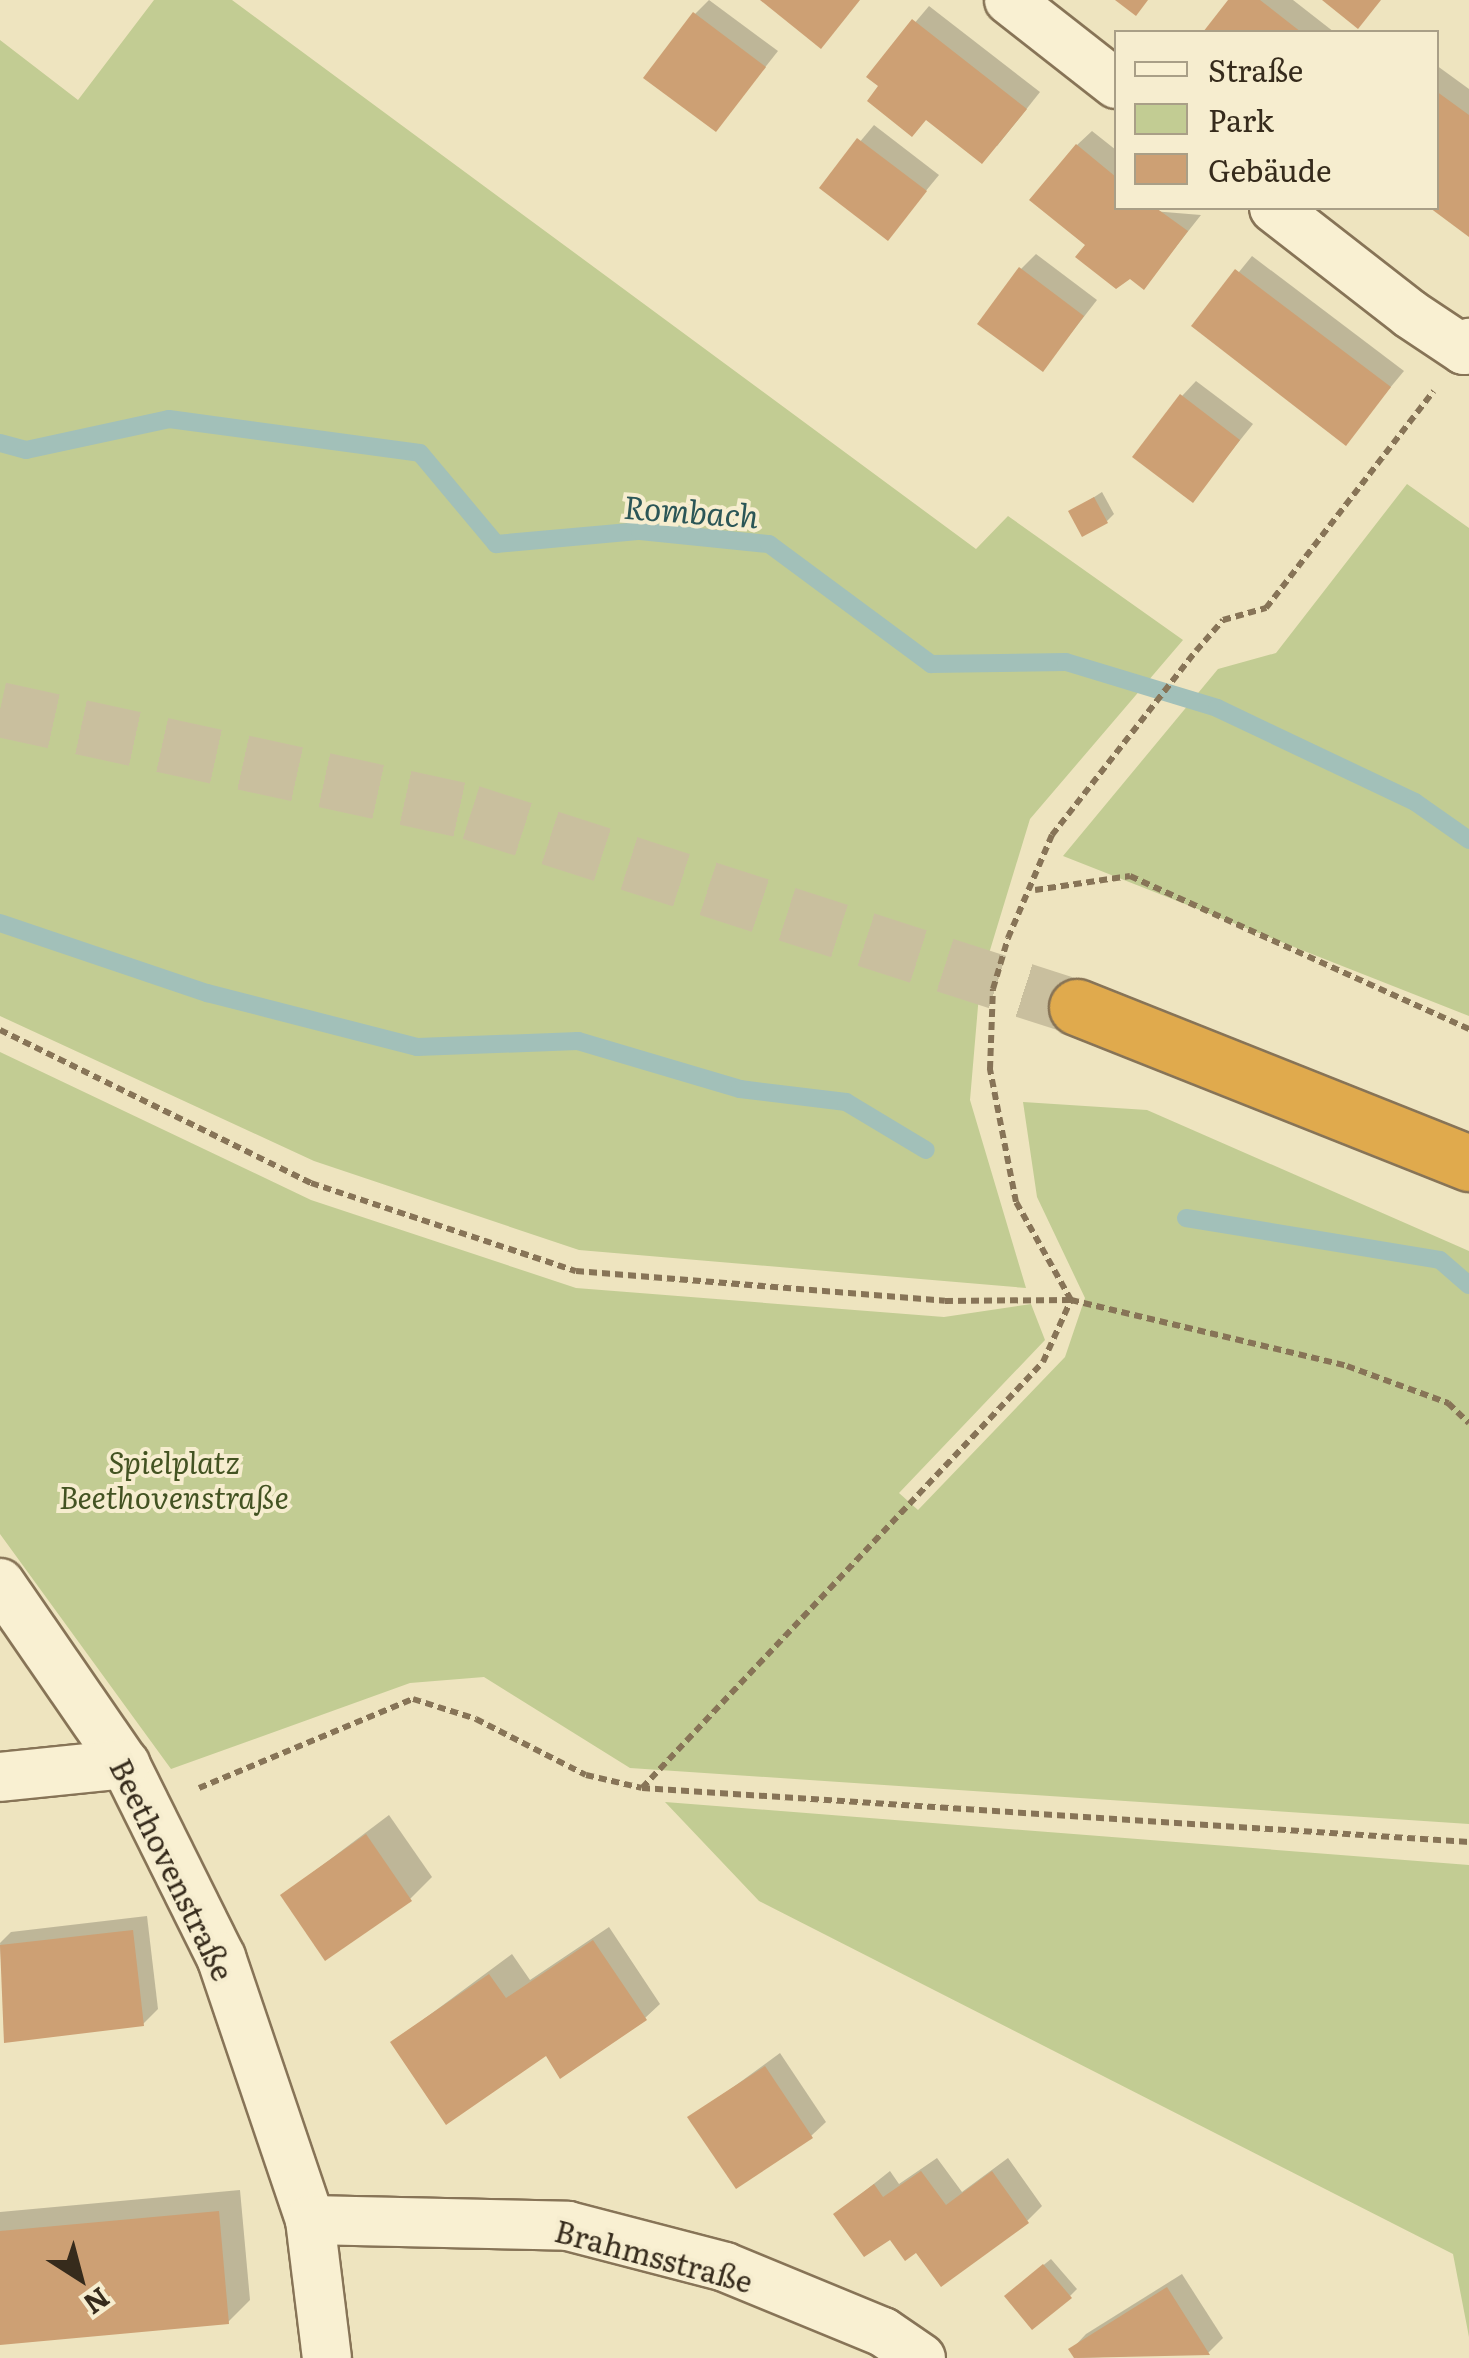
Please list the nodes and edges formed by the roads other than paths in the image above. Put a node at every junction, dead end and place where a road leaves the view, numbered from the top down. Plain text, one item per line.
1 (1009, 0) edge
2 (1114, 82) edge
3 (1277, 210) edge
4 (1466, 347) edge
5 (1077, 1007) tunnel mouth
6 (1469, 1163) edge
7 (0, 1582) edge
8 (125, 1764) junction
9 (0, 1777) edge
10 (310, 2220) junction
11 (327, 2358) edge
12 (921, 2358) edge

1 - 2 street
3 - 4 street
5 - 6 highway
7 - 8 street, Beethovenstraße
8 - 9 street
8 - 10 street, Beethovenstraße
10 - 11 street, Beethovenstraße
10 - 12 street, Brahmsstraße

